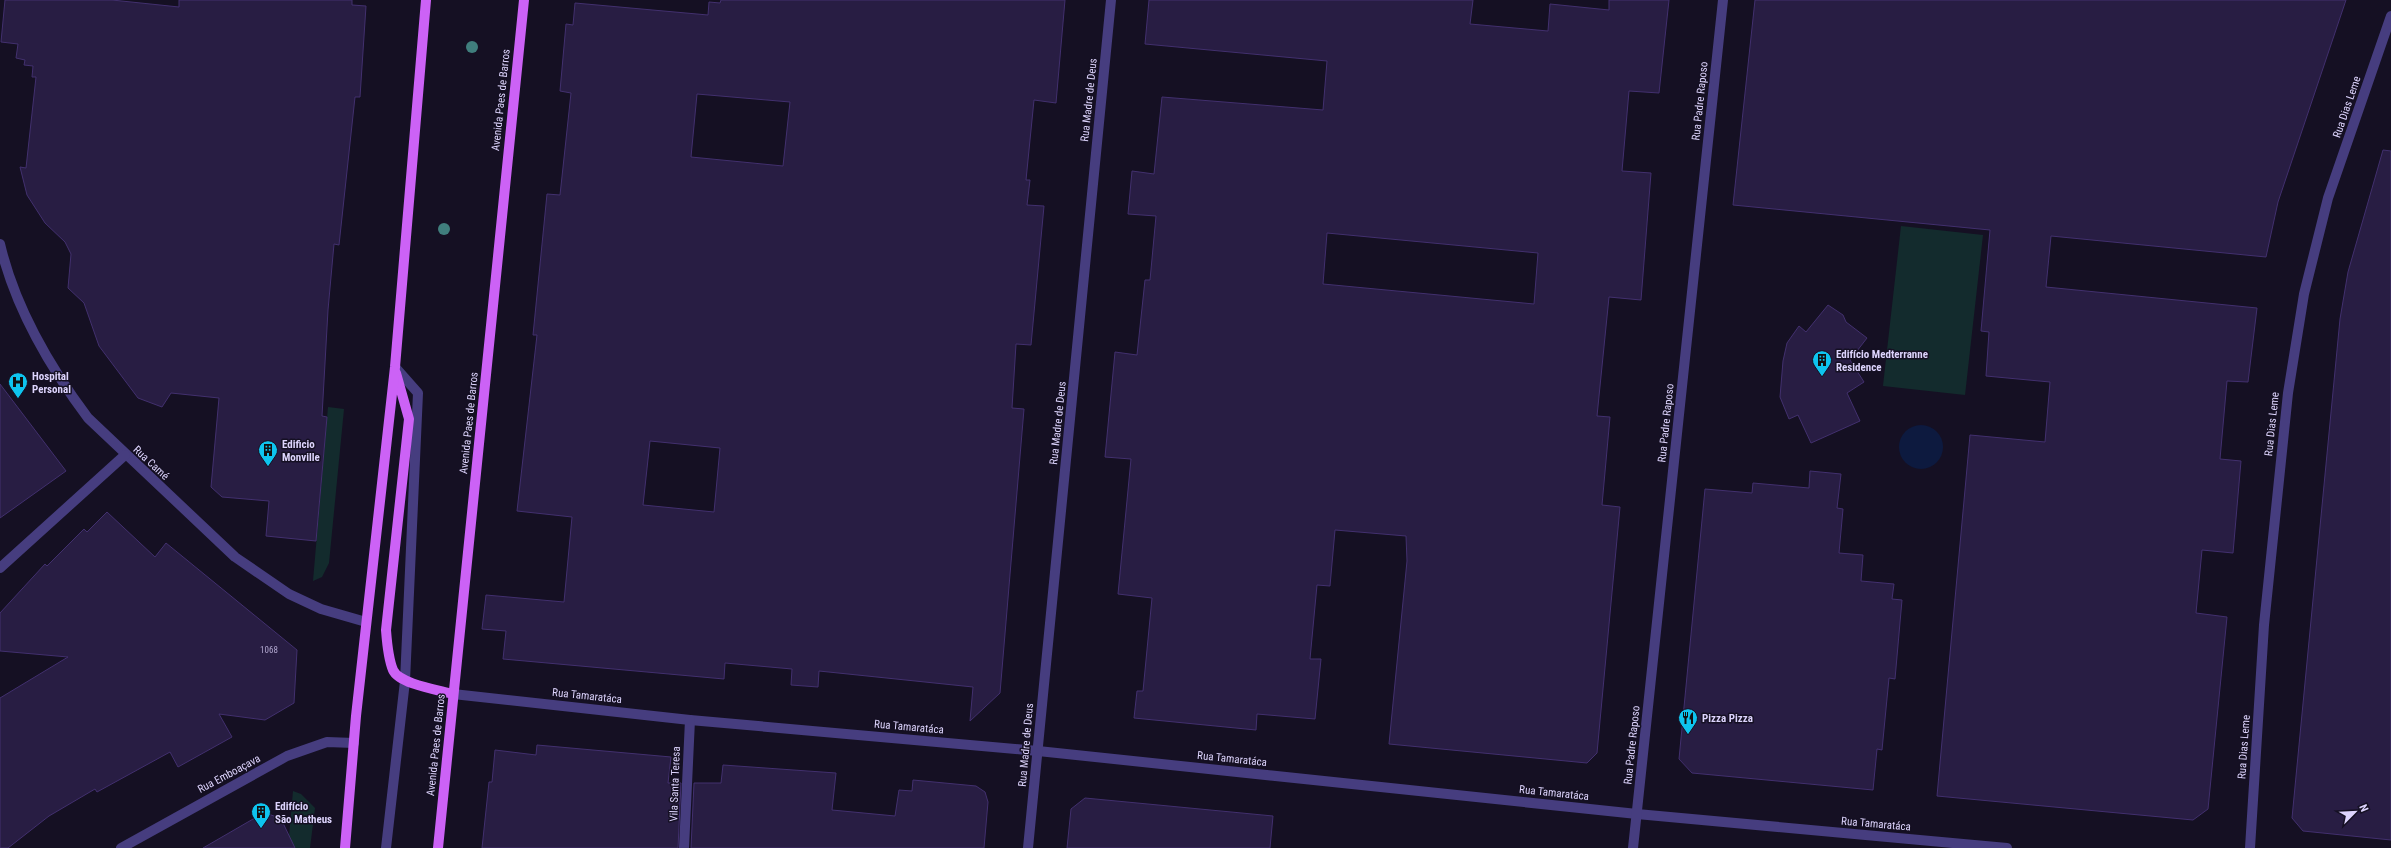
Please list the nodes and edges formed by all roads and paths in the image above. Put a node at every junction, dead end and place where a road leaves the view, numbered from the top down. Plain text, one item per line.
1 (426, 0) edge
2 (524, 0) edge
3 (1111, 0) edge
4 (1723, 0) edge
5 (2391, 16) edge
6 (0, 244) edge
7 (395, 367) junction
8 (125, 455) junction
9 (0, 568) edge
10 (366, 622) junction
11 (405, 681) junction
12 (453, 694) junction
13 (690, 720) junction
14 (354, 743) junction
15 (1038, 751) junction
16 (1637, 814) junction
17 (121, 848) edge
18 (345, 848) edge
19 (386, 848) edge
20 (438, 848) edge
21 (684, 848) edge
22 (1028, 848) edge
23 (1634, 848) edge
24 (2007, 848) edge
25 (2250, 848) edge

1 - 7 main road
2 - 12 main road, Avenida Paes de Barros
3 - 15 street, Rua Madre de Deus
4 - 16 street, Rua Padre Raposo
5 - 25 street, Rua Dias Leme
6 - 8 street, Rua Camé
7 - 10 main road
7 - 11 street
7 - 11 main road
8 - 9 street
8 - 10 street, Rua Camé
10 - 14 main road
11 - 12 main road
11 - 19 street
12 - 13 street, Rua Tamaratáca
12 - 20 main road, Avenida Paes de Barros
13 - 15 street, Rua Tamaratáca
13 - 21 street, Vila Santa Teresa
14 - 17 street, Rua Emboaçava
14 - 18 main road
15 - 16 street, Rua Tamaratáca
15 - 22 street, Rua Madre de Deus
16 - 23 street, Rua Padre Raposo
16 - 24 street, Rua Tamaratáca

